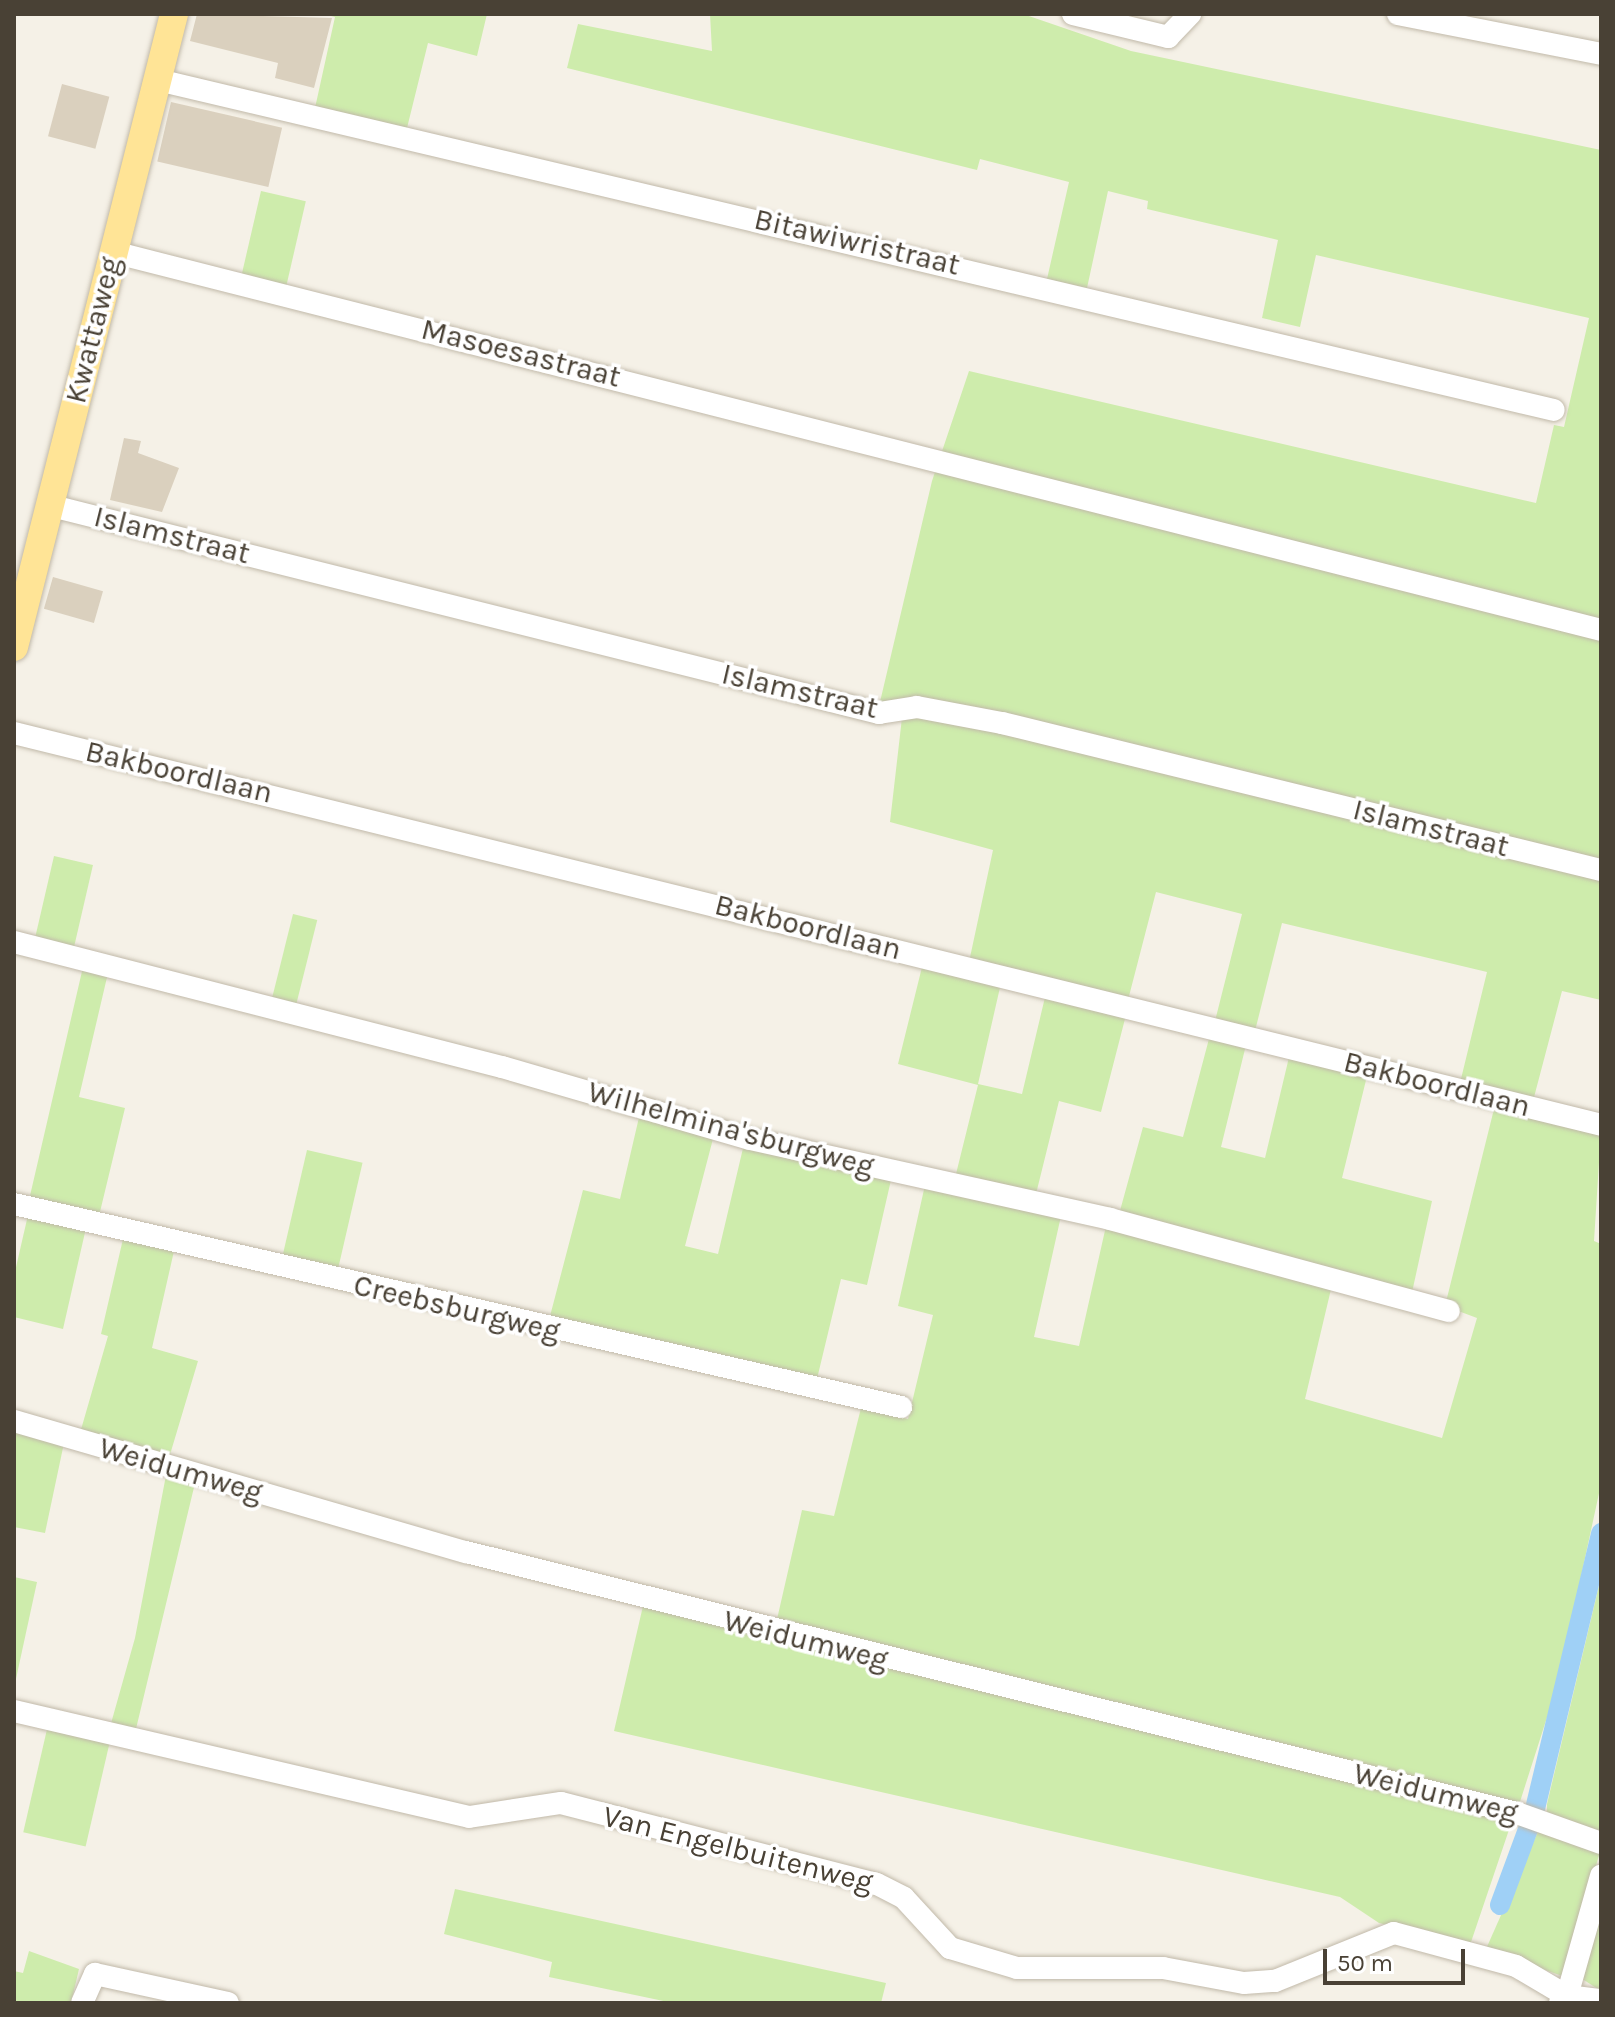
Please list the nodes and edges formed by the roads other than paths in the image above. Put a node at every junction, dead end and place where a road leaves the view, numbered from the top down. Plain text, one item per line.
1 (174, 14) edge
2 (1073, 14) edge
3 (1190, 14) edge
4 (1398, 14) edge
5 (1601, 54) edge
6 (158, 80) junction
7 (113, 252) junction
8 (1554, 410) dead end
9 (48, 505) junction
10 (17, 618) edge
11 (1601, 630) edge
12 (14, 647) edge
13 (14, 733) edge
14 (1601, 870) edge
15 (14, 942) edge
16 (1601, 1125) edge
17 (14, 1204) edge
18 (1449, 1311) dead end
19 (901, 1407) dead end
20 (14, 1421) edge
21 (14, 1711) edge
22 (1601, 1843) edge
23 (1601, 1876) edge
24 (1564, 1999) edge
25 (1601, 2000) edge
26 (82, 2003) edge
27 (228, 2003) edge

1 - 6 main road, Kwattaweg
2 - 3 street
4 - 5 street
6 - 7 main road, Kwattaweg
6 - 8 street, Bitawiwristraat
7 - 9 main road, Kwattaweg
7 - 11 street, Masoesastraat
9 - 10 main road, Kwattaweg
9 - 14 street, Islamstraat
10 - 12 main road, Kwattaweg
13 - 16 street, Bakboordlaan
15 - 18 street, Wilhelmina'sburgweg
17 - 19 street, Creebsburgweg
20 - 22 street, Weidumweg
21 - 24 street, Van Engelbuitenweg
23 - 24 street
24 - 25 street
26 - 27 street

